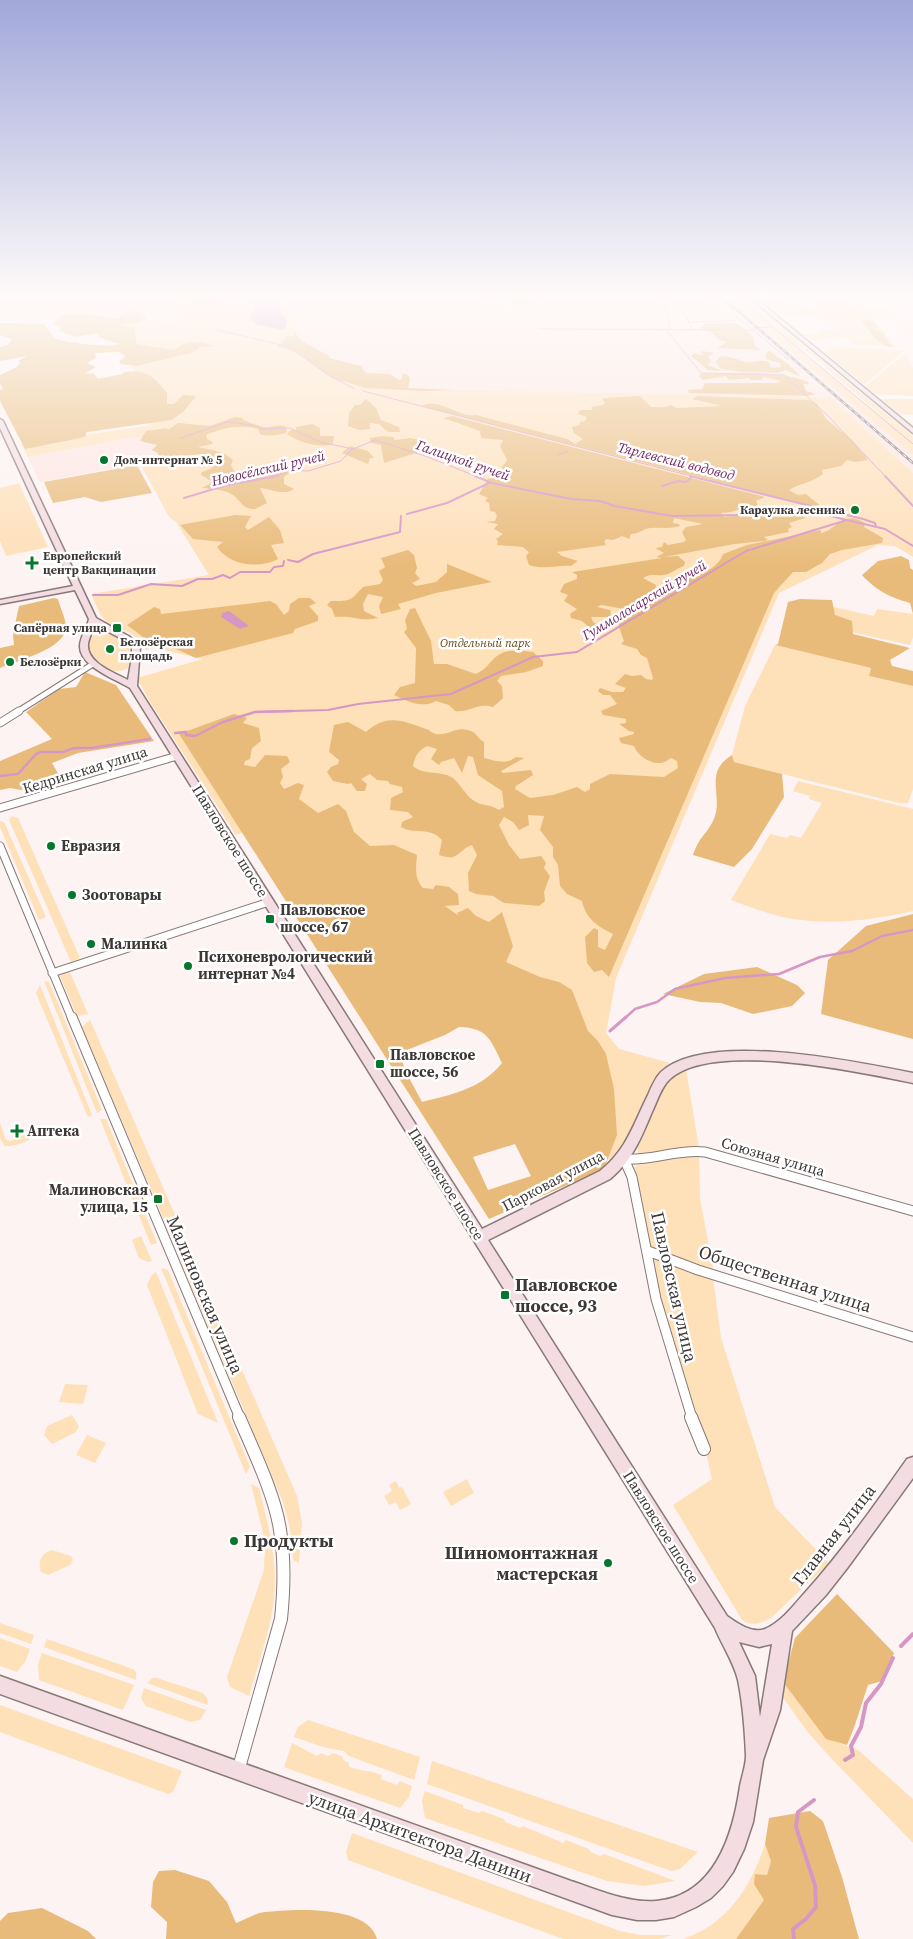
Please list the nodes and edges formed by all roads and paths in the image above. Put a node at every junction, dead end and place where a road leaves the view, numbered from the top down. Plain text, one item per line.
1 (861, 387) edge
2 (0, 422) edge
3 (913, 431) edge
4 (78, 587) junction
5 (0, 602) edge
6 (93, 619) junction
7 (112, 630) junction
8 (88, 636) junction
9 (93, 664) junction
10 (134, 668) junction
11 (114, 674) junction
12 (132, 686) junction
13 (0, 723) edge
14 (177, 756) junction
15 (0, 808) edge
16 (0, 846) edge
17 (269, 902) junction
18 (52, 973) junction
19 (913, 1078) edge
20 (624, 1159) junction
21 (913, 1211) edge
22 (480, 1237) junction
23 (648, 1251) junction
24 (913, 1337) edge
25 (704, 1449) dead end
26 (913, 1465) edge
27 (721, 1622) junction
28 (784, 1627) junction
29 (0, 1685) edge
30 (754, 1759) junction
31 (238, 1771) junction

1 - 3 main road
2 - 4 main road
4 - 5 main road
4 - 6 main road
6 - 7 main road
6 - 8 main road
7 - 8 main road
7 - 10 main road
8 - 9 main road
9 - 11 main road
9 - 13 street
10 - 11 main road
10 - 12 main road
11 - 12 main road, Павловское шоссе
12 - 14 main road, Павловское шоссе
14 - 15 street, Кедринская улица
14 - 17 main road, Павловское шоссе
16 - 18 street, Малиновская улица
17 - 18 street
17 - 22 main road, Павловское шоссе
18 - 31 street, Малиновская улица
19 - 20 main road, Парковая улица
20 - 21 street, Союзная улица
20 - 22 main road, Парковая улица
20 - 23 street, Павловская улица
22 - 27 main road, Павловское шоссе
23 - 24 street, Общественная улица
23 - 25 street, Павловская улица
26 - 28 main road, Главная улица
27 - 28 main road, Павловское шоссе
27 - 30 main road, улица Архитектора Данини
28 - 30 main road, улица Архитектора Данини
29 - 31 main road, улица Архитектора Данини
30 - 31 main road, улица Архитектора Данини

